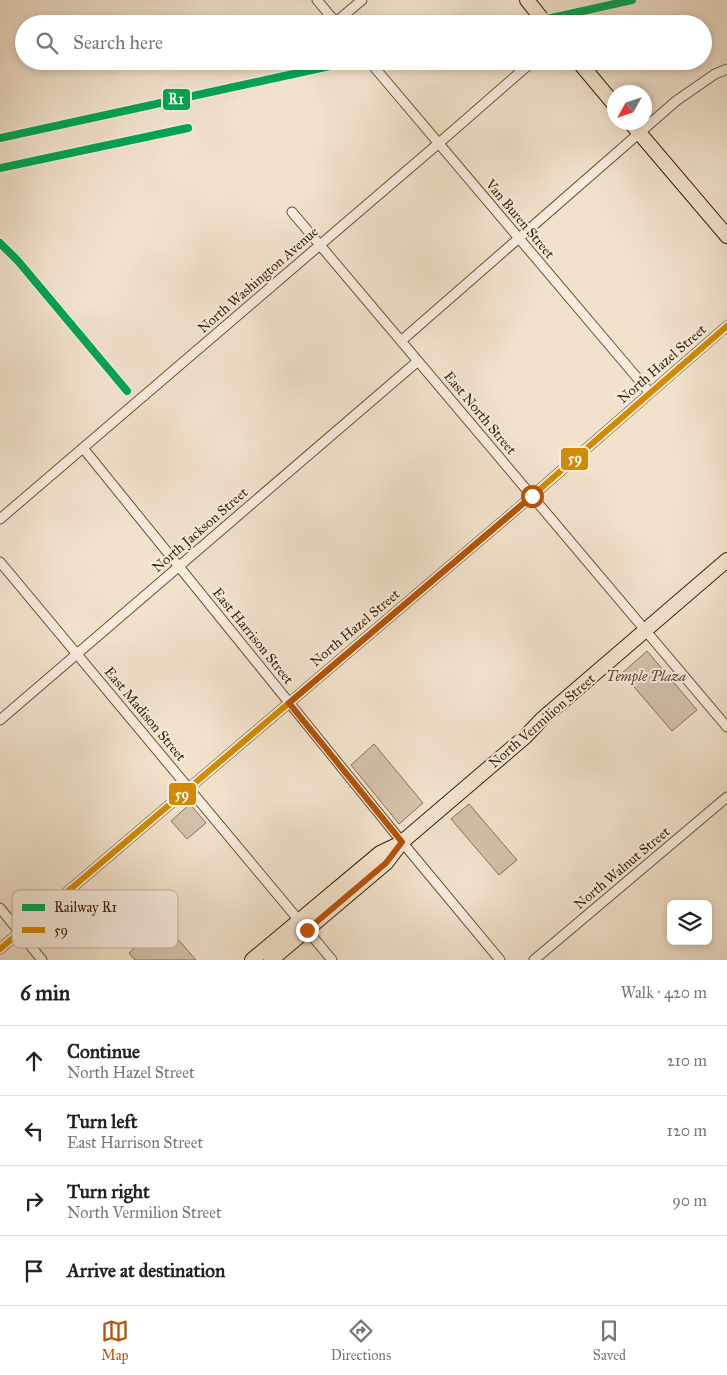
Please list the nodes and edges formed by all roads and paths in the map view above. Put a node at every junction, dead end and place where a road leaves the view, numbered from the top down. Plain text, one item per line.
1 (317, 0) edge
2 (362, 0) edge
3 (526, 0) edge
4 (329, 15) edge
5 (345, 15) edge
6 (538, 15) edge
7 (727, 69) edge
8 (377, 70) edge
9 (523, 70) edge
10 (586, 70) edge
11 (607, 96) edge
12 (637, 130) edge
13 (640, 134) junction
14 (440, 143) junction
15 (292, 212) dead end
16 (727, 236) edge
17 (519, 239) junction
18 (320, 245) junction
19 (727, 326) edge
20 (401, 341) junction
21 (418, 361) junction
22 (650, 393) junction
23 (83, 448) junction
24 (532, 496) junction
25 (0, 519) edge
26 (727, 560) edge
27 (0, 562) edge
28 (178, 566) junction
29 (646, 630) junction
30 (76, 654) junction
31 (289, 703) junction
32 (0, 720) edge
33 (727, 727) edge
34 (188, 788) junction
35 (727, 797) edge
36 (402, 842) junction
37 (70, 890) edge
38 (0, 908) edge
39 (12, 923) edge
40 (303, 925) junction
41 (12, 940) edge
42 (32, 948) edge
43 (0, 950) edge
44 (42, 960) edge
45 (252, 960) edge
46 (271, 960) edge
47 (332, 960) edge
48 (500, 960) edge
49 (534, 960) edge

1 - 4 street
2 - 5 street
3 - 6 main road
7 - 13 street
8 - 14 street, Van Buren Street
9 - 14 street, North Washington Avenue
10 - 11 main road
12 - 13 main road
13 - 16 main road
13 - 17 street
14 - 17 street, Van Buren Street
14 - 18 street, North Washington Avenue
15 - 18 street, East North Street
17 - 20 street
17 - 22 street, Van Buren Street
18 - 20 street, East North Street
18 - 23 street, North Washington Avenue
19 - 22 street, North Hazel Street
20 - 21 street, East North Street
21 - 24 street, East North Street
21 - 28 street, North Jackson Street
22 - 24 street, North Hazel Street
23 - 25 street, North Washington Avenue
23 - 28 street, East Harrison Street
24 - 29 street, East North Street
24 - 31 street, North Hazel Street
26 - 29 main road, North Vermilion Street
27 - 30 street, East Madison Street
28 - 30 street, North Jackson Street
28 - 31 street, East Harrison Street
29 - 33 street, East North Street
29 - 36 main road, North Vermilion Street
30 - 32 street, North Jackson Street
30 - 34 street, East Madison Street
31 - 34 street, North Hazel Street
31 - 36 street, East Harrison Street
34 - 37 street, North Hazel Street
34 - 40 street, East Madison Street
35 - 49 street, North Walnut Street
36 - 40 main road, North Vermilion Street
36 - 48 street, East Harrison Street
38 - 39 street
40 - 45 main road, North Vermilion Street
40 - 46 main road, North Vermilion Street
40 - 47 street, East Madison Street
41 - 43 street, North Hazel Street
42 - 44 street

